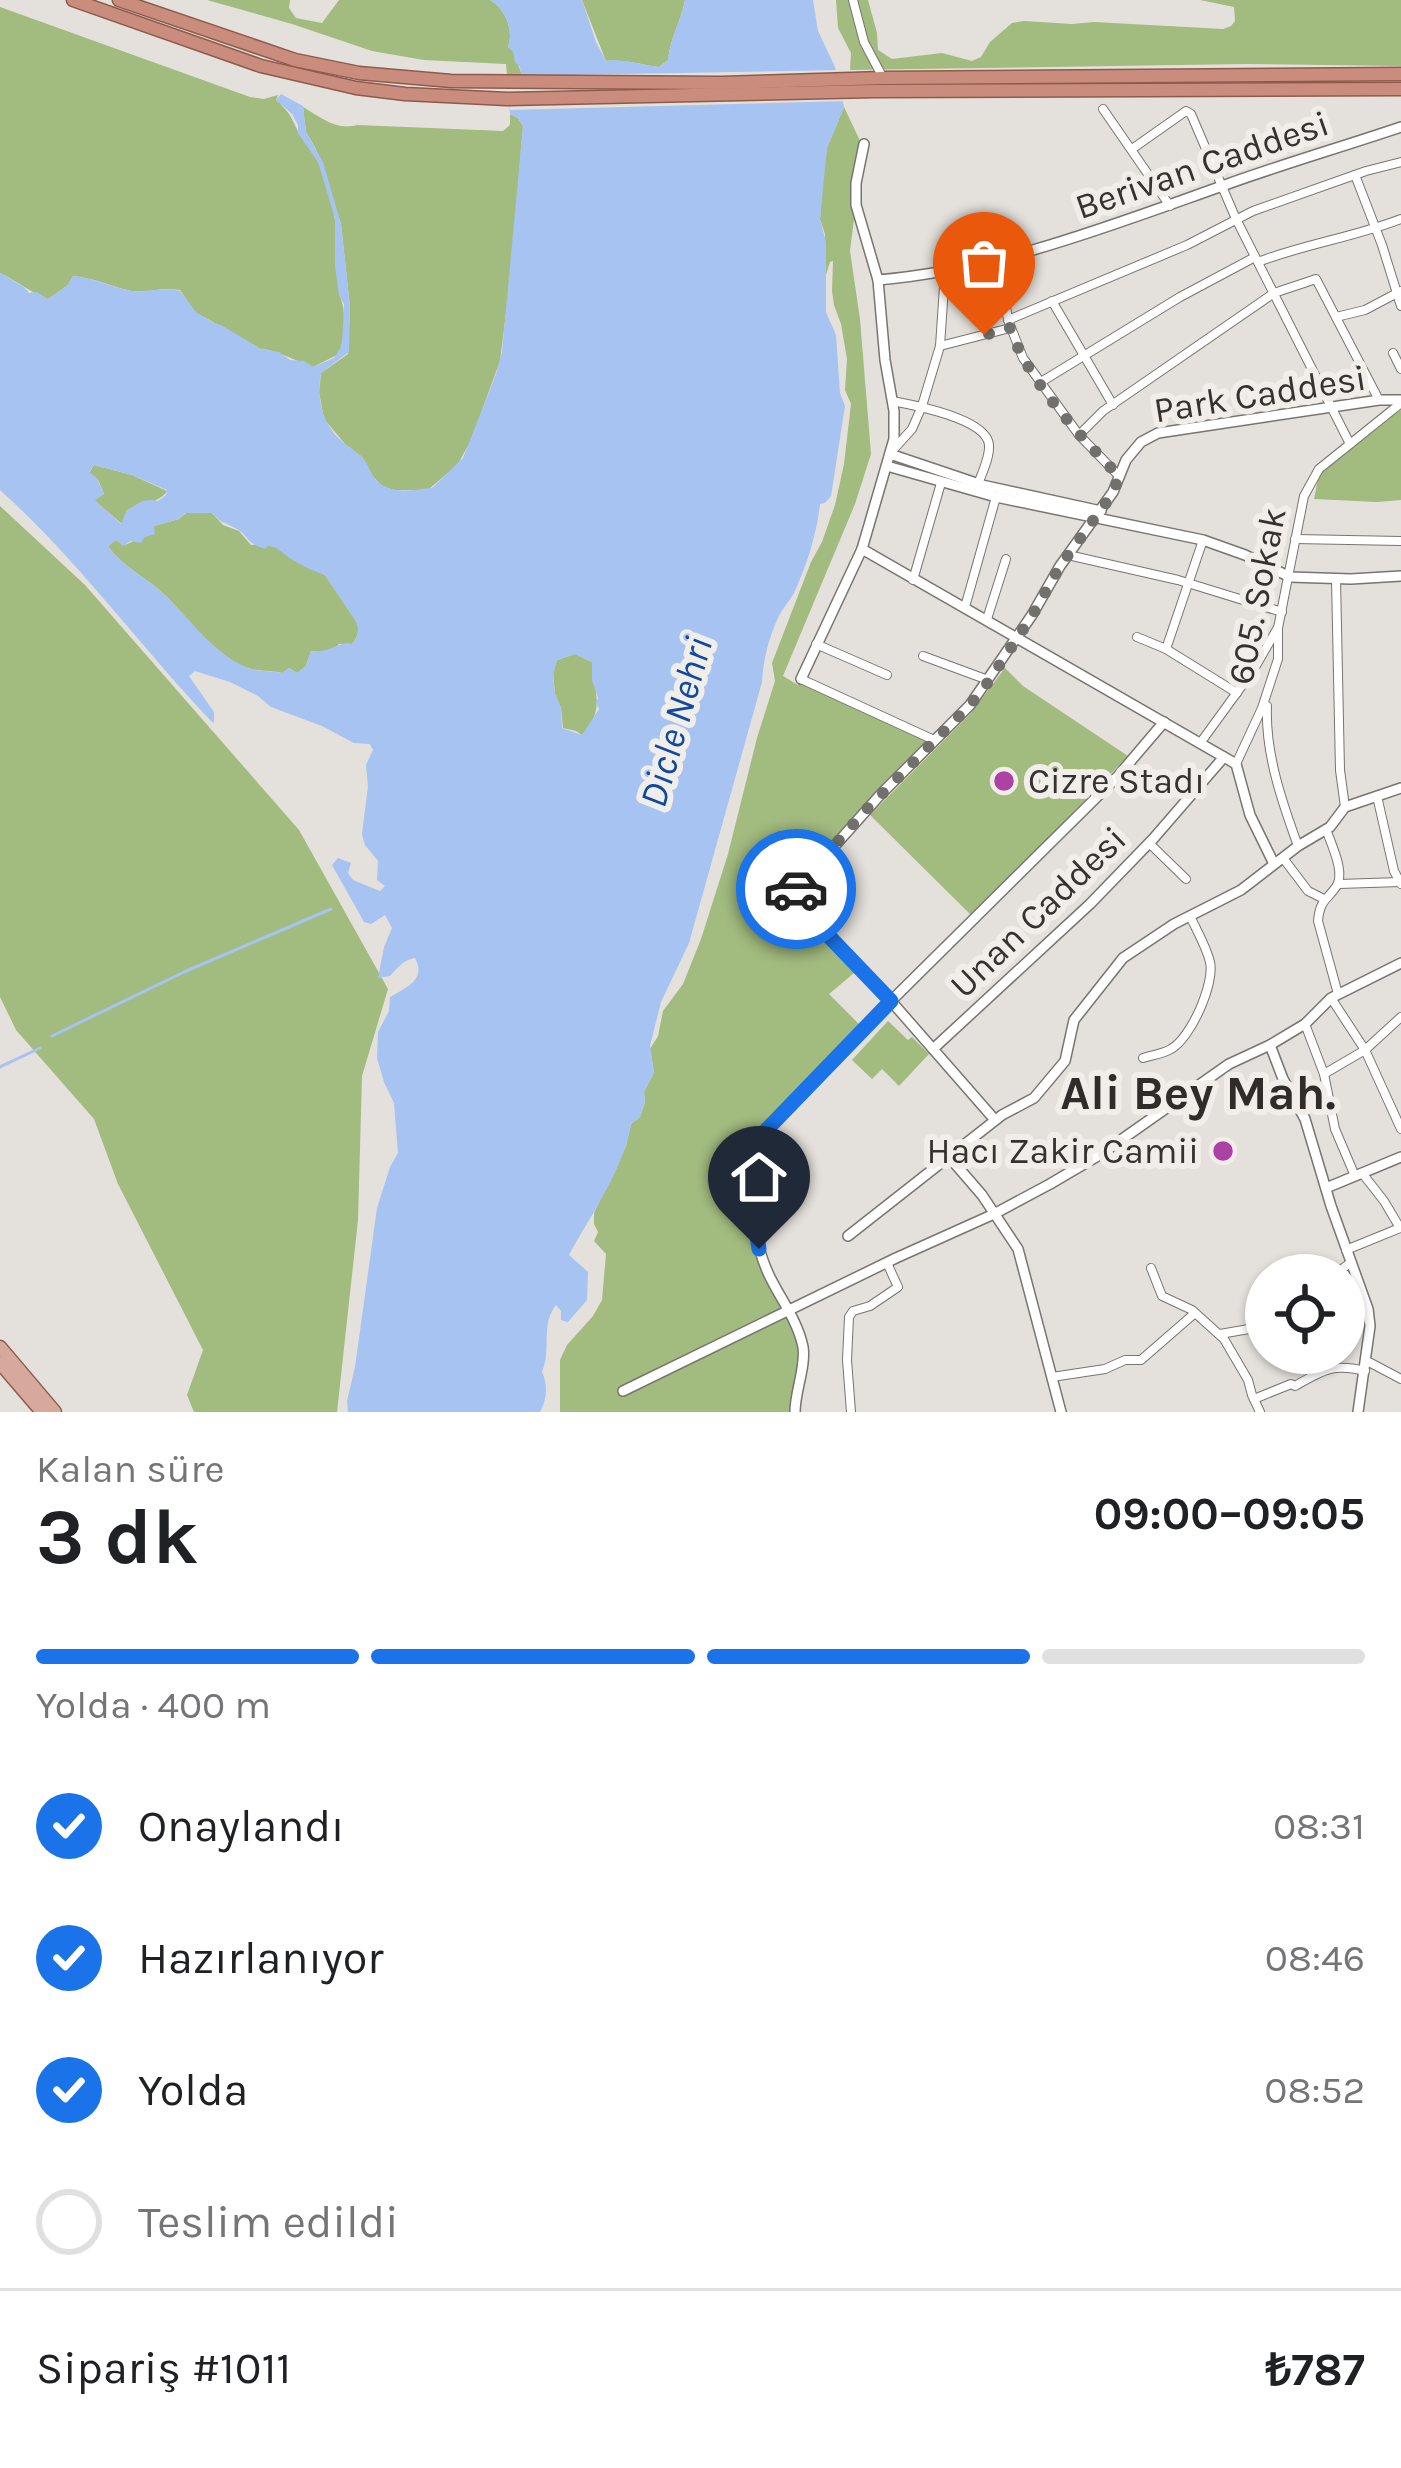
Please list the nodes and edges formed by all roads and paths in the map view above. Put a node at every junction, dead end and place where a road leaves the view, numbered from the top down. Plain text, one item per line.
1 (74, 0) edge
2 (119, 0) edge
3 (853, 0) edge
4 (1401, 74) edge
5 (876, 82) junction
6 (1401, 89) edge
7 (1103, 109) dead end
8 (1401, 128) edge
9 (864, 144) dead end
10 (1132, 149) junction
11 (1401, 162) edge
12 (1355, 175) junction
13 (1222, 186) junction
14 (1170, 206) junction
15 (1236, 219) junction
16 (1401, 219) edge
17 (1376, 229) junction
18 (1256, 259) junction
19 (999, 260) junction
20 (945, 272) junction
21 (878, 280) junction
22 (1398, 292) edge
23 (1274, 293) junction
24 (1052, 301) junction
25 (1401, 306) edge
26 (1336, 317) junction
27 (1009, 324) junction
28 (940, 346) junction
29 (1393, 353) dead end
30 (1085, 358) junction
31 (1401, 369) edge
32 (1041, 382) junction
33 (1379, 400) junction
34 (892, 401) junction
35 (1401, 401) edge
36 (1113, 404) junction
37 (922, 406) junction
38 (1332, 408) junction
39 (1079, 435) junction
40 (1350, 444) junction
41 (889, 460) junction
42 (1119, 476) junction
43 (941, 483) junction
44 (978, 484) junction
45 (996, 497) junction
46 (1099, 515) junction
47 (1295, 539) junction
48 (1203, 540) junction
49 (1401, 541) edge
50 (862, 549) junction
51 (1068, 555) junction
52 (1006, 559) dead end
53 (1401, 576) edge
54 (1290, 577) junction
55 (1336, 579) junction
56 (912, 580) junction
57 (1189, 584) junction
58 (1401, 587) edge
59 (965, 607) junction
60 (1282, 611) junction
61 (987, 619) junction
62 (1278, 628) junction
63 (1018, 637) junction
64 (1137, 637) dead end
65 (816, 644) junction
66 (1166, 649) junction
67 (923, 656) dead end
68 (887, 675) dead end
69 (801, 680) joint
70 (989, 681) junction
71 (1267, 692) junction
72 (1237, 693) junction
73 (1164, 722) junction
74 (934, 740) junction
75 (1201, 742) junction
76 (1224, 758) junction
77 (1236, 764) junction
78 (1401, 788) edge
79 (1377, 796) junction
80 (1346, 807) junction
81 (1326, 829) junction
82 (1149, 843) junction
83 (1298, 846) junction
84 (1279, 861) junction
85 (1186, 879) dead end
86 (1401, 883) edge
87 (1339, 884) junction
88 (1324, 899) junction
89 (1190, 916) junction
90 (1401, 963) edge
91 (1334, 996) junction
92 (891, 1001) junction
93 (1401, 1017) edge
94 (1305, 1024) junction
95 (1270, 1045) junction
96 (933, 1049) junction
97 (1365, 1050) junction
98 (1143, 1058) dead end
99 (1324, 1074) junction
100 (1401, 1094) edge
101 (1388, 1103) junction
102 (995, 1120) junction
103 (1401, 1129) edge
104 (950, 1158) junction
105 (1400, 1160) edge
106 (1358, 1175) junction
107 (1326, 1188) junction
108 (994, 1214) junction
109 (1400, 1227) edge
110 (848, 1235) dead end
111 (1346, 1250) junction
112 (1347, 1254) edge
113 (887, 1263) junction
114 (1150, 1268) dead end
115 (1365, 1301) edge
116 (790, 1312) junction
117 (1195, 1312) junction
118 (1245, 1330) edge
119 (1218, 1334) junction
120 (0, 1347) edge
121 (0, 1364) edge
122 (1366, 1366) junction
123 (1315, 1374) edge
124 (1052, 1377) junction
125 (1401, 1379) edge
126 (623, 1391) dead end
127 (1254, 1400) junction
128 (32, 1408) edge
129 (55, 1412) edge
130 (795, 1412) edge
131 (851, 1412) edge
132 (1061, 1412) edge
133 (1261, 1412) edge
134 (1358, 1412) edge

1 - 5 highway
2 - 5 highway
3 - 5 street
4 - 5 highway
5 - 6 highway
7 - 10 street
8 - 13 street, Berivan Caddesi
9 - 21 street
10 - 13 street
10 - 14 street
11 - 12 street
12 - 15 street
12 - 17 street
13 - 14 street, Berivan Caddesi
13 - 15 street
14 - 19 street, Berivan Caddesi
15 - 18 street
15 - 24 street
16 - 17 street
17 - 18 street
17 - 22 street
18 - 23 street
18 - 30 street
19 - 20 street, Berivan Caddesi
19 - 27 street
20 - 21 street, Berivan Caddesi
20 - 28 street
21 - 34 street
22 - 25 street
22 - 26 street
23 - 26 street
23 - 36 street
23 - 38 street
24 - 27 street
24 - 30 street
26 - 33 street
27 - 28 street
27 - 32 street
28 - 37 street
29 - 31 street
30 - 32 street
30 - 36 street
32 - 39 street
33 - 35 street, Park Caddesi
33 - 38 street, Park Caddesi
34 - 37 street
34 - 41 street
35 - 40 street, 605. Sokak
36 - 39 street
37 - 41 street
37 - 44 street
38 - 40 street
38 - 42 street, Park Caddesi
39 - 42 street
40 - 47 street, 605. Sokak
41 - 43 street
41 - 44 street
41 - 50 street
42 - 46 street, Park Caddesi
43 - 45 street
43 - 56 street
44 - 46 street
45 - 46 street
45 - 59 street
46 - 48 street
46 - 51 street, Park Caddesi
47 - 49 street
47 - 54 street, 605. Sokak
48 - 54 street
48 - 57 street
50 - 56 street
50 - 65 street
51 - 57 street
51 - 63 street, Park Caddesi
52 - 61 street
53 - 55 street
53 - 58 street
54 - 55 street
54 - 60 street, 605. Sokak
55 - 80 street
56 - 59 street
57 - 60 street
57 - 66 street
59 - 61 street
60 - 62 street, 605. Sokak
61 - 63 street
62 - 71 street, 605. Sokak
62 - 72 street
63 - 70 street, Park Caddesi
63 - 73 street
64 - 66 street
65 - 68 street
65 - 69 street
66 - 72 street
67 - 70 street
69 - 74 street
70 - 74 street, Park Caddesi
71 - 77 street, 605. Sokak
71 - 83 street
72 - 75 street
73 - 75 street
73 - 92 street
74 - 92 street, Park Caddesi
75 - 76 street
76 - 77 street
76 - 82 street, Unan Caddesi
77 - 84 street
78 - 79 street
79 - 80 street
79 - 86 street
80 - 81 street
81 - 83 street
81 - 87 street
82 - 85 street
82 - 96 street, Unan Caddesi
83 - 84 street
84 - 88 street
84 - 89 street
86 - 87 street
87 - 88 street
88 - 91 street
89 - 98 street
89 - 102 street
90 - 91 street
91 - 94 street
91 - 97 street
92 - 96 street, Park Caddesi
92 - 116 street
93 - 97 street
94 - 95 street
94 - 99 street
95 - 107 street
95 - 108 street
96 - 102 street, Park Caddesi
97 - 99 street
97 - 101 street
99 - 106 street
100 - 101 street
101 - 103 street
102 - 104 street
104 - 108 street
104 - 110 street
105 - 106 street
106 - 107 street
106 - 109 street
107 - 111 street
108 - 113 street
108 - 124 street
109 - 111 street
111 - 112 street
113 - 116 street
113 - 131 street
114 - 117 street
115 - 122 street
116 - 126 street
116 - 130 street
117 - 119 street
117 - 124 street
118 - 119 street
119 - 127 street
120 - 129 main road
121 - 128 main road
122 - 125 street
122 - 134 street
123 - 127 street
124 - 132 street
127 - 133 street

